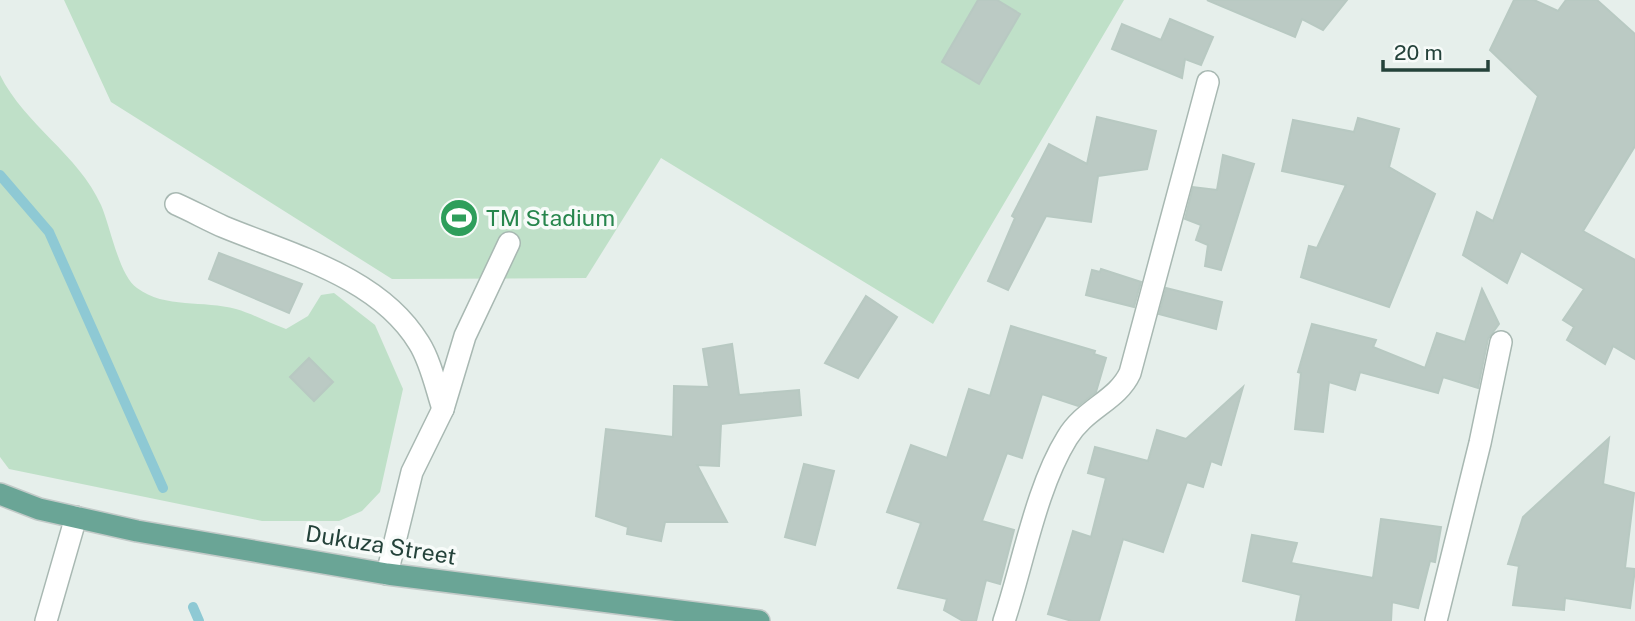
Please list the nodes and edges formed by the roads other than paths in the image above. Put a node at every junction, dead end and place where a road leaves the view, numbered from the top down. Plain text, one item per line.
1 (1208, 82) dead end
2 (176, 204) dead end
3 (509, 243) dead end
4 (1501, 342) dead end
5 (443, 409) junction
6 (0, 494) edge
7 (76, 517) junction
8 (387, 574) junction
9 (46, 621) edge
10 (759, 621) edge
11 (1004, 621) edge
12 (1436, 621) edge

1 - 11 street
2 - 5 street
3 - 5 street
4 - 12 street
5 - 8 street
6 - 7 main road, Dukuza Street
7 - 8 main road, Dukuza Street
7 - 9 street
8 - 10 main road, Dukuza Street

